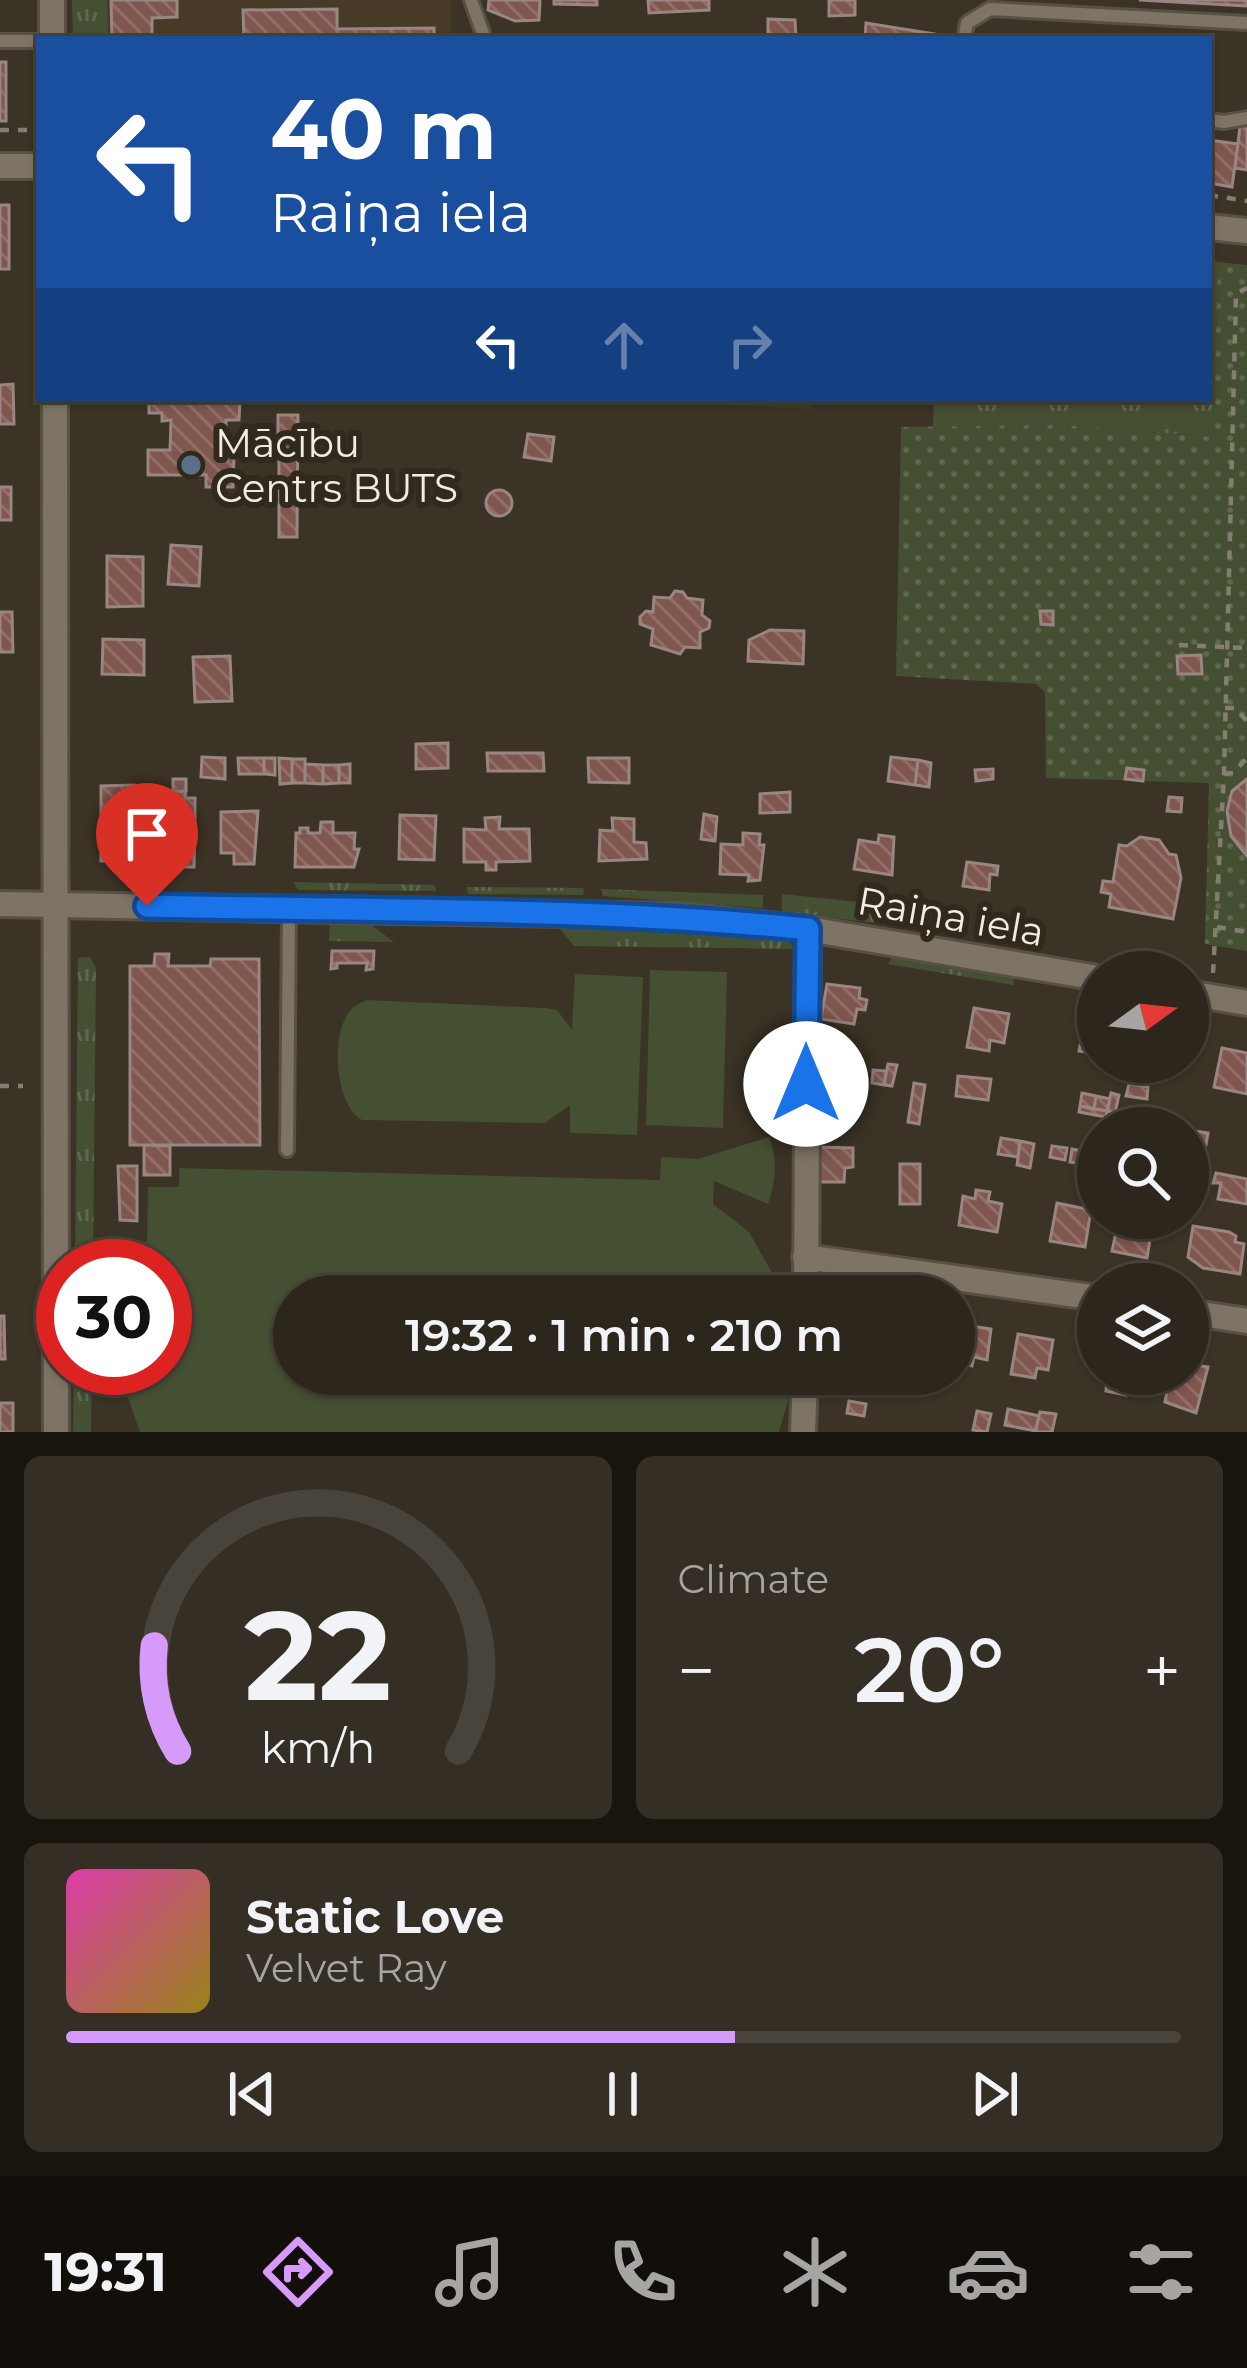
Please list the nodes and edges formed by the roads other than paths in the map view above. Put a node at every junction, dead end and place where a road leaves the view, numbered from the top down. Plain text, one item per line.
1 (52, 0) edge
2 (470, 0) edge
3 (1247, 23) edge
4 (52, 36) edge
5 (484, 36) edge
6 (965, 36) edge
7 (0, 41) edge
8 (36, 41) edge
9 (1247, 118) edge
10 (1212, 120) edge
11 (0, 166) edge
12 (36, 166) edge
13 (1212, 226) edge
14 (1247, 231) edge
15 (55, 402) edge
16 (0, 904) edge
17 (58, 904) junction
18 (289, 908) junction
19 (808, 929) junction
20 (1077, 974) edge
21 (1209, 997) edge
22 (1247, 1003) edge
23 (287, 1150) dead end
24 (805, 1257) junction
25 (805, 1275) edge
26 (1077, 1295) edge
27 (1209, 1315) edge
28 (1247, 1321) edge
29 (804, 1395) edge
30 (56, 1432) edge
31 (803, 1432) edge

1 - 4 street
2 - 5 lane
3 - 6 lane
7 - 8 lane
9 - 10 lane
11 - 12 street
13 - 14 street
15 - 17 street
16 - 17 street, Raiņa iela
17 - 18 street, Raiņa iela
17 - 30 street
18 - 19 street, Raiņa iela
18 - 23 lane
19 - 20 street, Raiņa iela
19 - 24 street
21 - 22 street
24 - 25 street
24 - 26 street
27 - 28 street
29 - 31 street

